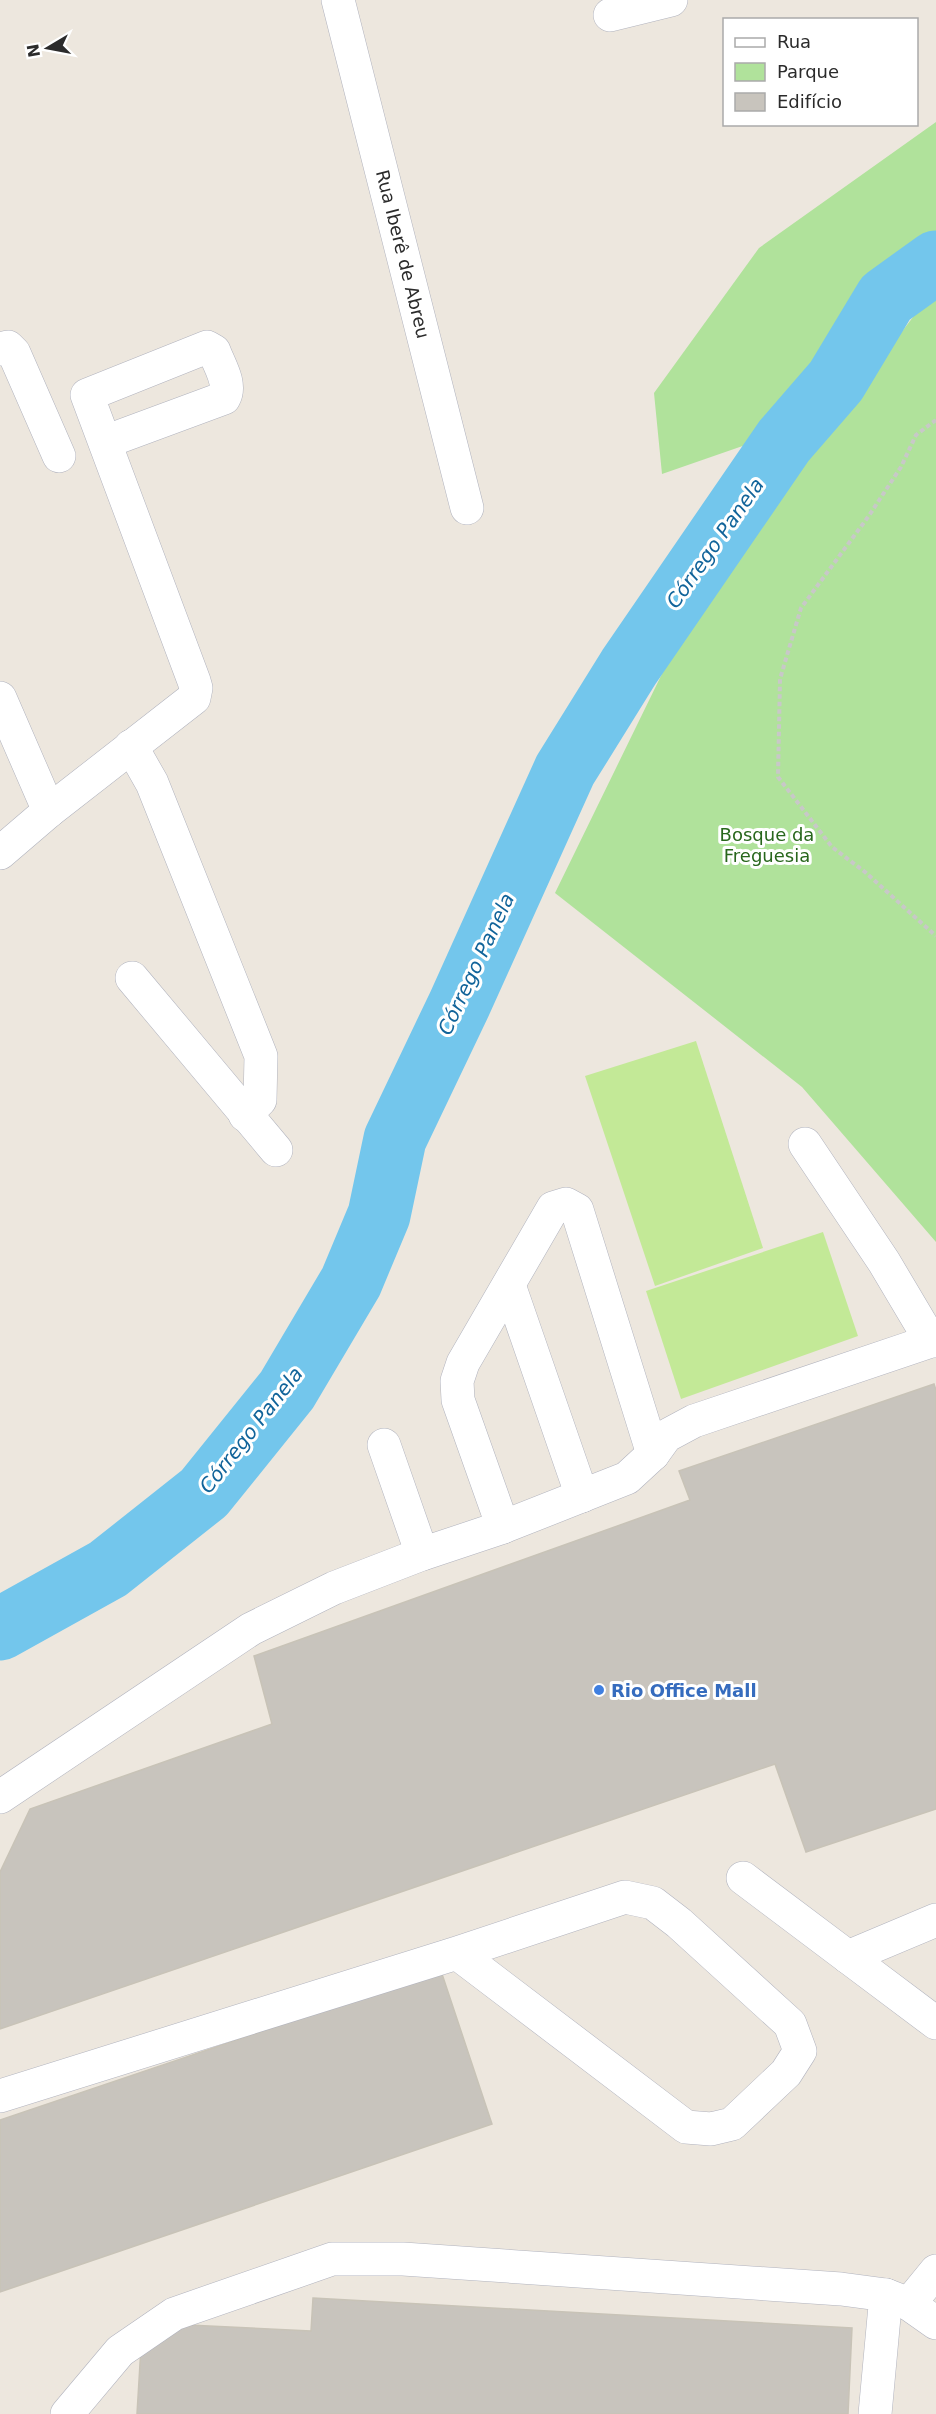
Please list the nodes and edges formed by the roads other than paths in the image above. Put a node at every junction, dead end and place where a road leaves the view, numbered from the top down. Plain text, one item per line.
1 (338, 0) edge
2 (658, 2) edge
3 (610, 15) dead end
4 (0, 349) edge
5 (105, 442) dead end
6 (59, 456) dead end
7 (467, 508) dead end
8 (0, 698) edge
9 (131, 746) junction
10 (49, 811) junction
11 (0, 854) edge
12 (132, 978) dead end
13 (245, 1115) junction
14 (805, 1144) dead end
15 (276, 1150) dead end
16 (509, 1285) junction
17 (934, 1341) edge
18 (384, 1445) dead end
19 (653, 1454) junction
20 (582, 1496) junction
21 (503, 1527) junction
22 (422, 1554) junction
23 (0, 1797) edge
24 (743, 1878) dead end
25 (936, 1920) edge
26 (457, 1953) junction
27 (848, 1957) junction
28 (936, 2023) edge
29 (0, 2096) edge
30 (936, 2271) edge
31 (898, 2299) junction
32 (936, 2323) edge
33 (67, 2414) edge
34 (875, 2414) edge

1 - 7 street, Rua Iberê de Abreu
2 - 3 street
4 - 6 street
5 - 9 street
8 - 10 street
9 - 10 street
9 - 13 street
10 - 11 street
12 - 13 street
13 - 15 street
14 - 17 street
16 - 19 street
16 - 20 street
16 - 21 street
17 - 19 street
18 - 22 street
19 - 20 street
20 - 21 street
21 - 22 street
22 - 23 street
24 - 27 street
25 - 27 street
26 - 26 street
26 - 29 street
27 - 28 street
30 - 31 street
31 - 32 street
31 - 33 street
31 - 34 street

